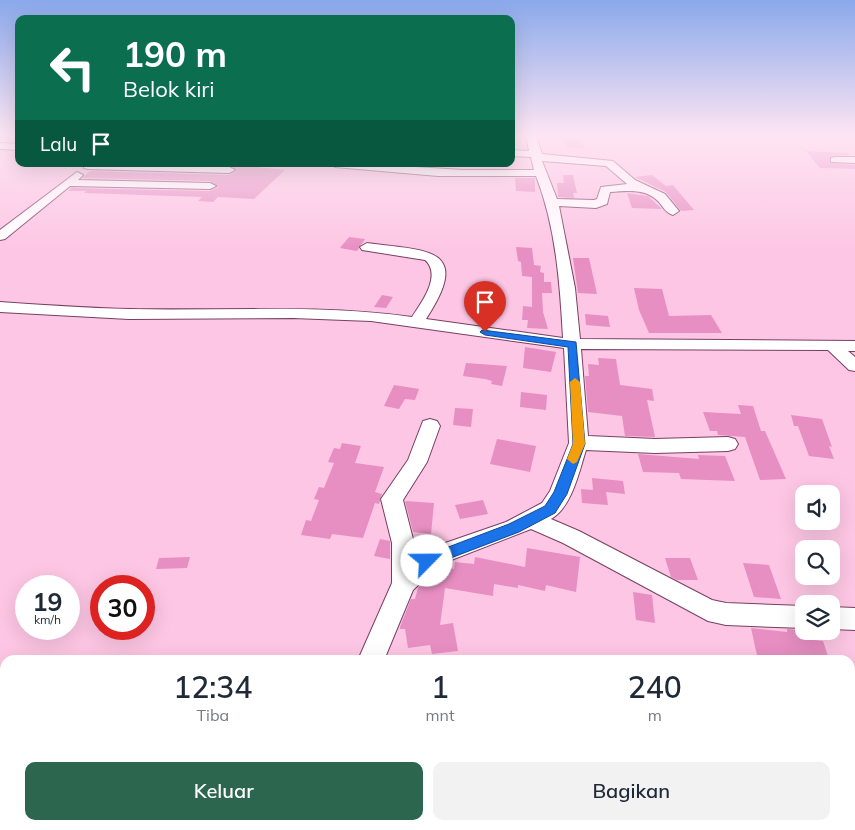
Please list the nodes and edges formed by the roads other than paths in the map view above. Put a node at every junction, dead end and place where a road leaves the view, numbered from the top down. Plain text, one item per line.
1 (79, 174) edge
2 (224, 174) edge
3 (444, 174) edge
4 (478, 174) edge
5 (542, 174) edge
6 (623, 174) edge
7 (68, 183) junction
8 (210, 186) junction
9 (641, 187) junction
10 (196, 200) dead end
11 (552, 202) junction
12 (673, 211) dead end
13 (0, 236) edge
14 (367, 247) dead end
15 (0, 307) edge
16 (416, 322) junction
17 (573, 344) junction
18 (833, 346) junction
19 (855, 346) edge
20 (855, 366) edge
21 (430, 426) dead end
22 (579, 444) junction
23 (728, 444) dead end
24 (532, 520) junction
25 (404, 583) junction
26 (795, 617) edge
27 (840, 618) edge
28 (855, 619) edge
29 (373, 655) edge

1 - 7 street
2 - 8 street
3 - 4 street
5 - 11 street
6 - 9 street
7 - 8 street
7 - 13 street
8 - 10 street
9 - 11 street
9 - 12 street
11 - 17 street
14 - 16 street
15 - 16 street
16 - 17 street
17 - 18 street
17 - 22 street
18 - 19 street
18 - 20 street
21 - 25 street
22 - 23 street
22 - 24 street
24 - 25 street
24 - 26 street
25 - 29 street
27 - 28 street

